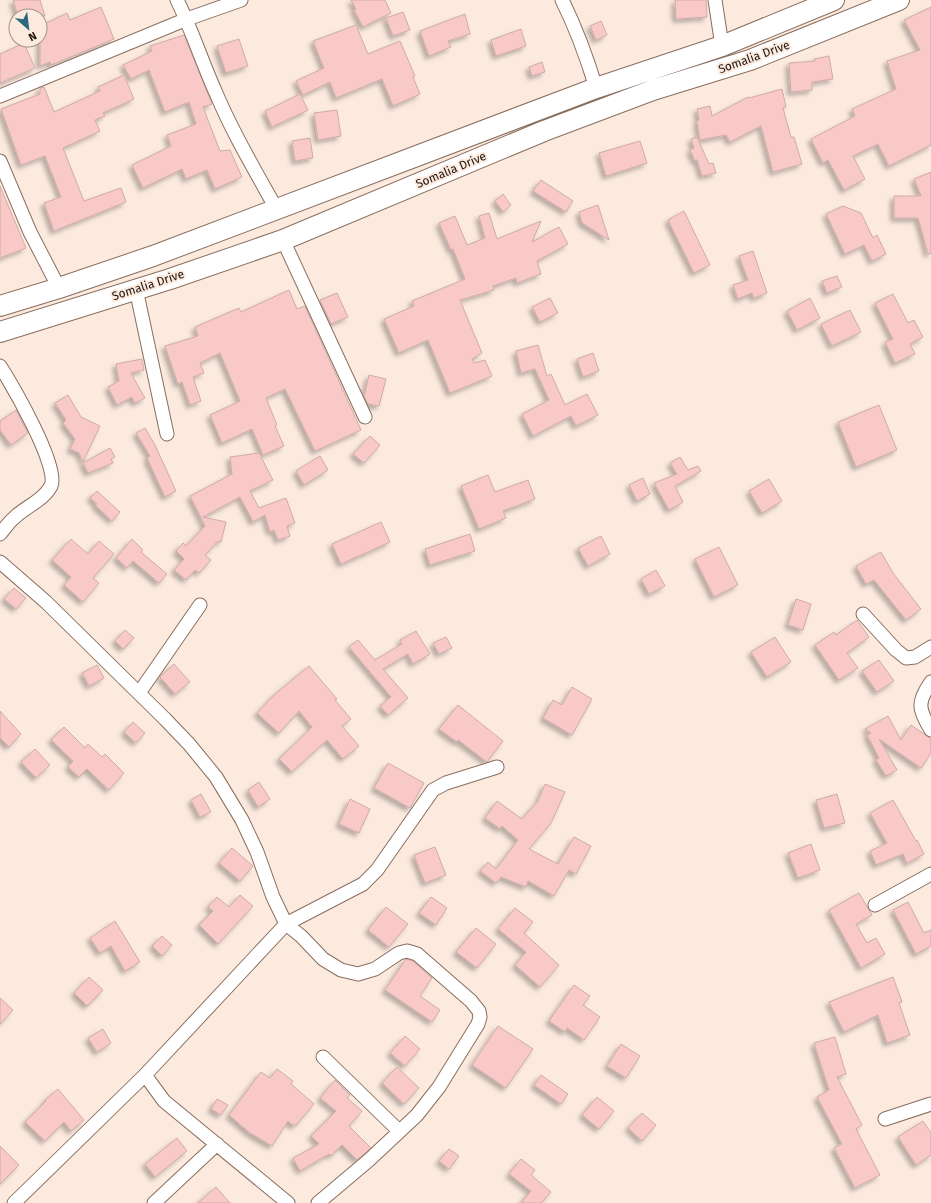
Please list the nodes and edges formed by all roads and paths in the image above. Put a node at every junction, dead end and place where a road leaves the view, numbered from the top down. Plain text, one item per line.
1 (176, 0) edge
2 (241, 0) edge
3 (562, 0) edge
4 (715, 0) edge
5 (834, 0) edge
6 (899, 0) edge
7 (187, 19) junction
8 (722, 46) junction
9 (596, 88) junction
10 (0, 96) edge
11 (0, 161) edge
12 (278, 210) junction
13 (283, 240) junction
14 (59, 288) junction
15 (136, 289) junction
16 (0, 306) edge
17 (0, 332) edge
18 (0, 366) edge
19 (365, 417) dead end
20 (167, 434) dead end
21 (0, 534) edge
22 (0, 562) edge
23 (200, 605) dead end
24 (863, 614) dead end
25 (931, 647) edge
26 (931, 682) edge
27 (139, 693) junction
28 (931, 730) edge
29 (497, 767) dead end
30 (931, 874) edge
31 (875, 905) dead end
32 (286, 924) junction
33 (323, 1057) dead end
34 (145, 1075) junction
35 (931, 1104) edge
36 (885, 1119) dead end
37 (399, 1131) junction
38 (217, 1144) junction
39 (14, 1203) edge
40 (154, 1203) edge
41 (288, 1203) edge
42 (318, 1203) edge

1 - 7 street
2 - 7 street
3 - 9 street
4 - 8 street
5 - 8 main road, Somalia Drive
6 - 13 main road, Somalia Drive
7 - 10 street
7 - 12 street
8 - 9 main road, Somalia Drive
9 - 12 main road, Somalia Drive
11 - 14 street
12 - 14 main road, Somalia Drive
13 - 15 main road, Somalia Drive
13 - 19 street
14 - 16 main road, Somalia Drive
15 - 17 main road, Somalia Drive
15 - 20 street
18 - 21 street
22 - 27 street
23 - 27 street
24 - 25 street
26 - 28 street
27 - 32 street
29 - 32 street
30 - 31 street
32 - 34 street
32 - 37 street
33 - 37 street
34 - 38 street
34 - 39 street
35 - 36 street
37 - 42 street
38 - 40 street
38 - 41 street

